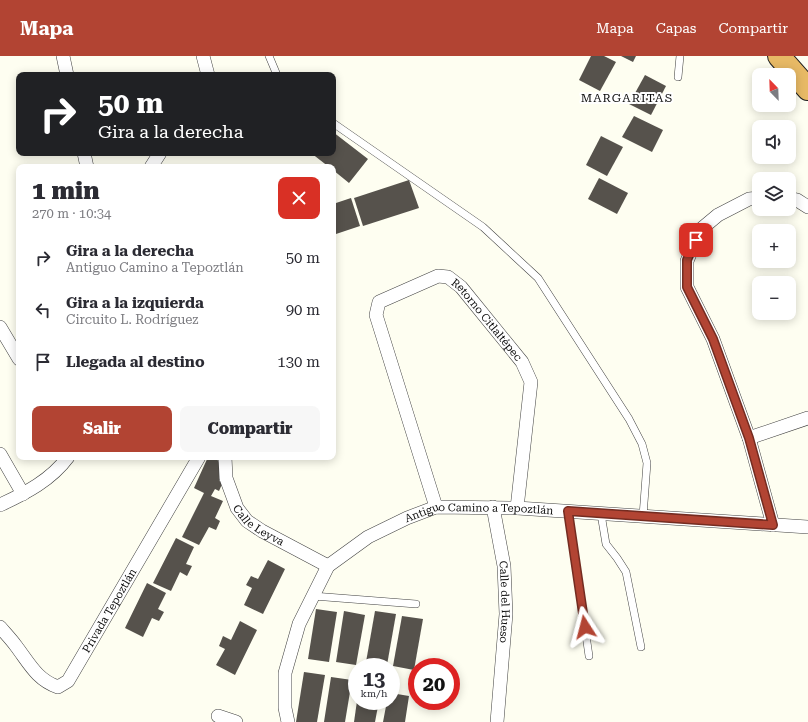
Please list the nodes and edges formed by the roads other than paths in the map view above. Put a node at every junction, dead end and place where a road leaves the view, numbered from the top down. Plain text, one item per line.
1 (63, 56) edge
2 (192, 56) edge
3 (269, 56) edge
4 (680, 56) edge
5 (779, 56) edge
6 (206, 65) edge
7 (66, 72) edge
8 (276, 72) edge
9 (678, 77) dead end
10 (808, 89) edge
11 (336, 125) edge
12 (752, 199) edge
13 (796, 200) edge
14 (808, 208) edge
15 (0, 327) edge
16 (16, 354) edge
17 (808, 418) edge
18 (749, 438) junction
19 (0, 454) edge
20 (66, 460) edge
21 (197, 460) edge
22 (225, 460) edge
23 (23, 494) junction
24 (0, 505) edge
25 (436, 507) junction
26 (493, 507) junction
27 (517, 508) junction
28 (568, 511) junction
29 (601, 514) junction
30 (643, 516) junction
31 (773, 525) junction
32 (808, 527) edge
33 (328, 566) junction
34 (313, 596) junction
35 (416, 604) dead end
36 (0, 627) edge
37 (641, 647) dead end
38 (590, 656) dead end
39 (218, 716) dead end
40 (236, 722) edge
41 (288, 722) edge
42 (497, 722) edge

1 - 7 street
2 - 6 street
3 - 8 lane
4 - 9 lane
5 - 10 highway
11 - 30 lane
12 - 18 street
13 - 14 street
15 - 16 street
17 - 18 street
18 - 31 street
19 - 23 street
20 - 23 street
21 - 36 street, Privada Tepoztlán
22 - 33 street, Calle Leyva
23 - 24 street
25 - 26 street, Antiguo Camino a Tepoztlán
25 - 27 street, Retorno Citlaltépec
25 - 33 street, Antiguo Camino a Tepoztlán
26 - 27 street, Antiguo Camino a Tepoztlán
26 - 42 street, Calle del Hueso
27 - 28 street, Antiguo Camino a Tepoztlán
28 - 29 street, Antiguo Camino a Tepoztlán
28 - 38 lane
29 - 30 street, Antiguo Camino a Tepoztlán
29 - 37 lane
30 - 31 street, Antiguo Camino a Tepoztlán
31 - 32 street, Antiguo Camino a Tepoztlán
33 - 34 street, Antiguo Camino a Tepoztlán
34 - 35 lane
34 - 41 street, Antiguo Camino a Tepoztlán
39 - 40 street

